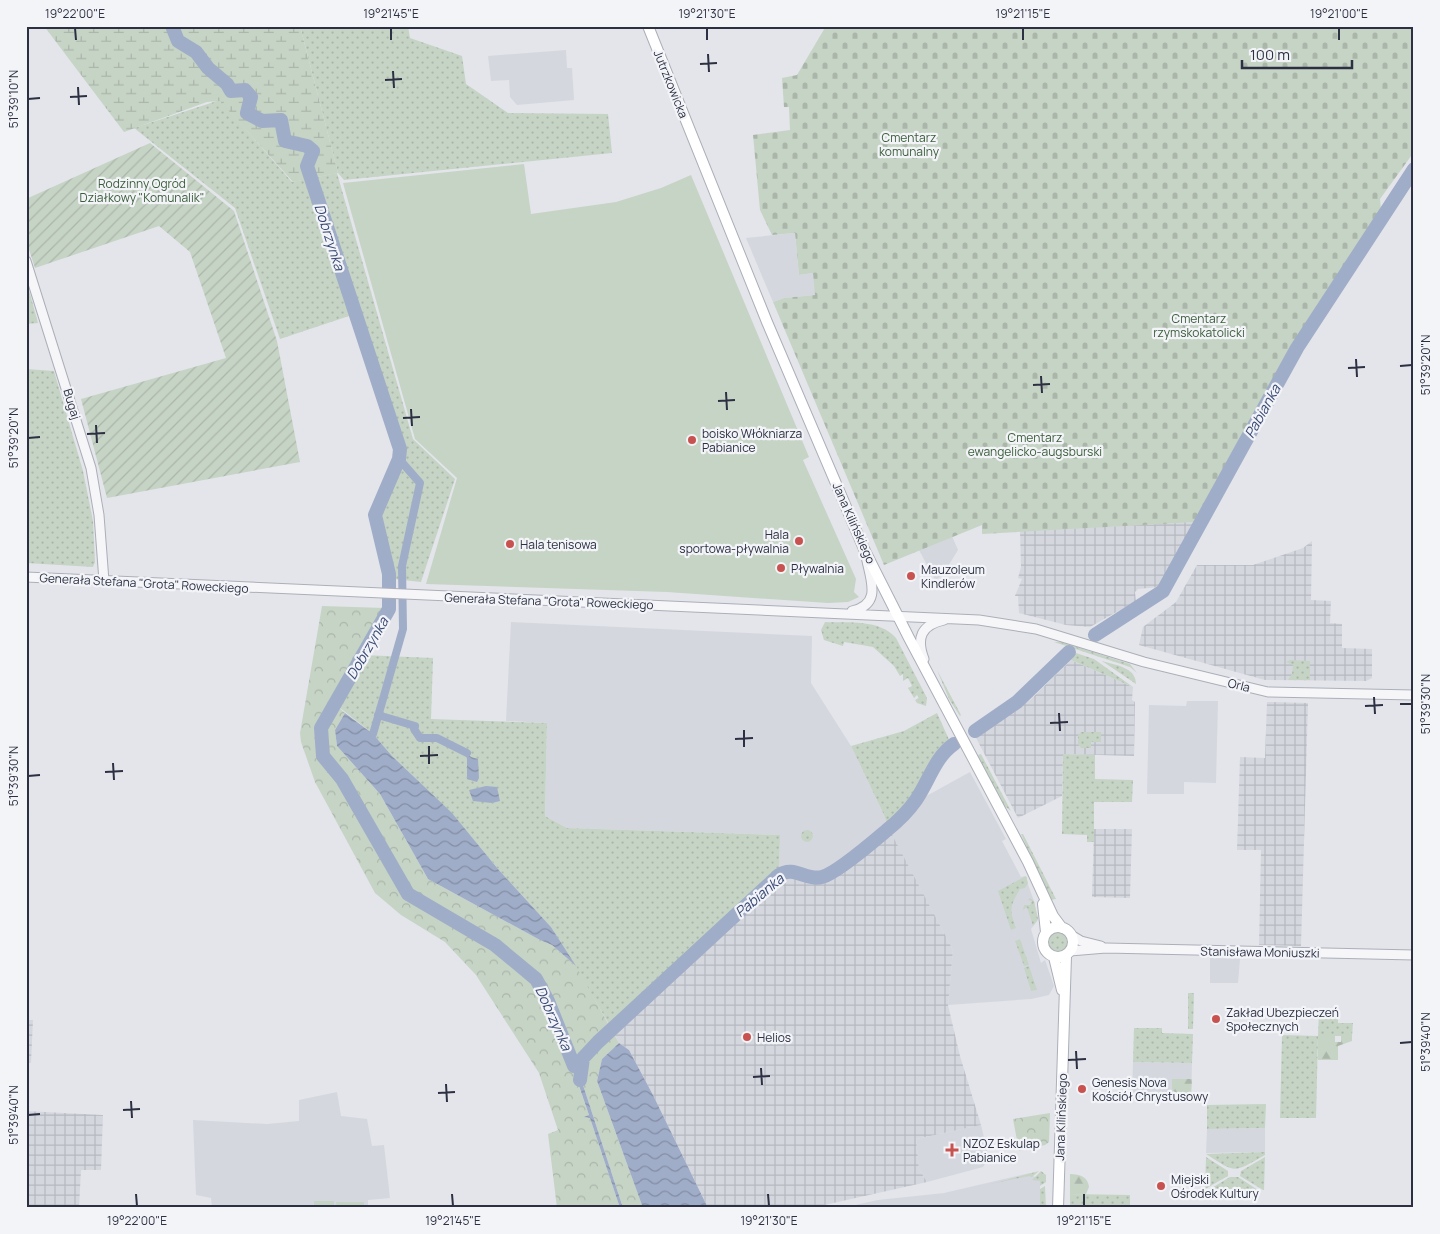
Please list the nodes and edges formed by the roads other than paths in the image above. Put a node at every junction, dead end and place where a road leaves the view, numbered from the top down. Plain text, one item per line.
1 (648, 26) edge
2 (695, 142) joint
3 (26, 261) edge
4 (864, 549) junction
5 (26, 577) edge
6 (104, 581) junction
7 (836, 613) junction
8 (897, 615) junction
9 (963, 619) junction
10 (1070, 639) joint
11 (939, 694) junction
12 (1414, 695) edge
13 (1041, 891) junction
14 (1062, 928) junction
15 (1046, 932) junction
16 (1071, 935) junction
17 (1106, 948) junction
18 (1068, 954) junction
19 (1414, 955) edge
20 (1054, 957) junction
21 (1064, 996) junction
22 (1058, 1208) edge

1 - 2 main road, Jutrzkowicka
2 - 4 main road, Jana Kilińskiego
3 - 6 street, Bugaj
4 - 7 street
4 - 8 main road, Jana Kilińskiego
5 - 6 street, Generała Stefana "Grota" Roweckiego
6 - 7 street, Generała Stefana "Grota" Roweckiego
7 - 8 street, Generała Stefana "Grota" Roweckiego
8 - 9 street, Generała Stefana "Grota" Roweckiego
8 - 11 main road, Jana Kilińskiego
9 - 10 street, Generała Stefana "Grota" Roweckiego
9 - 11 street
10 - 12 street, Orla
11 - 13 main road, Jana Kilińskiego
13 - 14 main road, Jana Kilińskiego
13 - 15 main road, Jana Kilińskiego
14 - 15 main road
14 - 16 main road
15 - 20 main road
16 - 17 street, Stanisława Moniuszki
16 - 18 main road
17 - 18 street, Stanisława Moniuszki
17 - 19 street, Stanisława Moniuszki
18 - 20 main road
18 - 21 main road, Jana Kilińskiego
20 - 21 main road, Jana Kilińskiego
21 - 22 main road, Jana Kilińskiego

